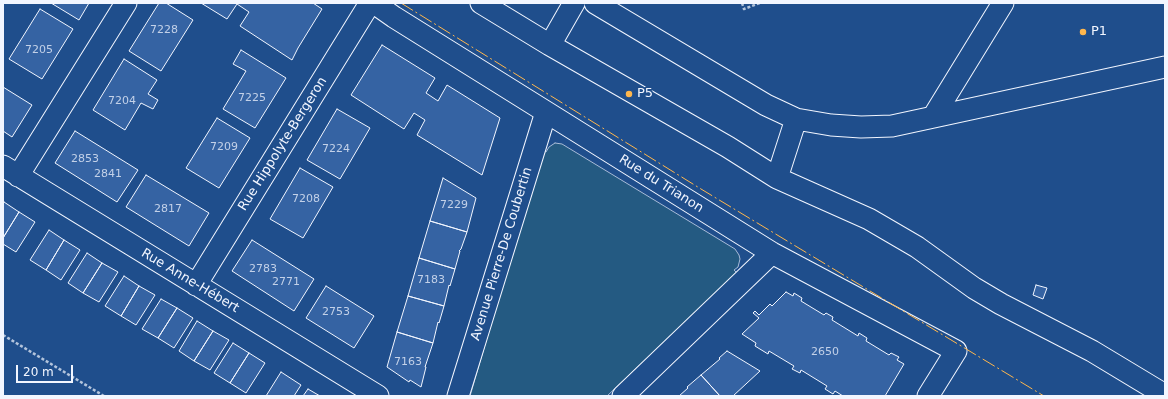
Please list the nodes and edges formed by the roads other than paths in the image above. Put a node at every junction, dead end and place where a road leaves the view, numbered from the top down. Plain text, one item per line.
1 (126, 3) edge
2 (370, 3) edge
3 (374, 3) edge
4 (481, 3) edge
5 (574, 3) edge
6 (595, 3) edge
7 (1003, 3) edge
8 (550, 45) junction
9 (1165, 67) edge
10 (546, 112) junction
11 (933, 117) junction
12 (796, 119) junction
13 (11, 171) edge
14 (777, 178) junction
15 (772, 253) junction
16 (196, 285) junction
17 (1165, 395) edge
18 (378, 396) edge
19 (458, 396) edge
20 (623, 396) edge
21 (928, 396) edge

1 - 13 street
2 - 16 street, Rue Hippolyte-Bergeron
3 - 10 street, Rue du Trianon
4 - 8 street
5 - 8 street
6 - 12 street
7 - 11 street
8 - 14 street
9 - 11 street
10 - 15 street, Rue du Trianon
10 - 19 street, Avenue Pierre-De Coubertin
11 - 12 street
12 - 14 street
13 - 16 street, Rue Anne-Hébert
14 - 17 street
15 - 20 street
15 - 21 street, Rue du Trianon
16 - 18 street, Rue Anne-Hébert

